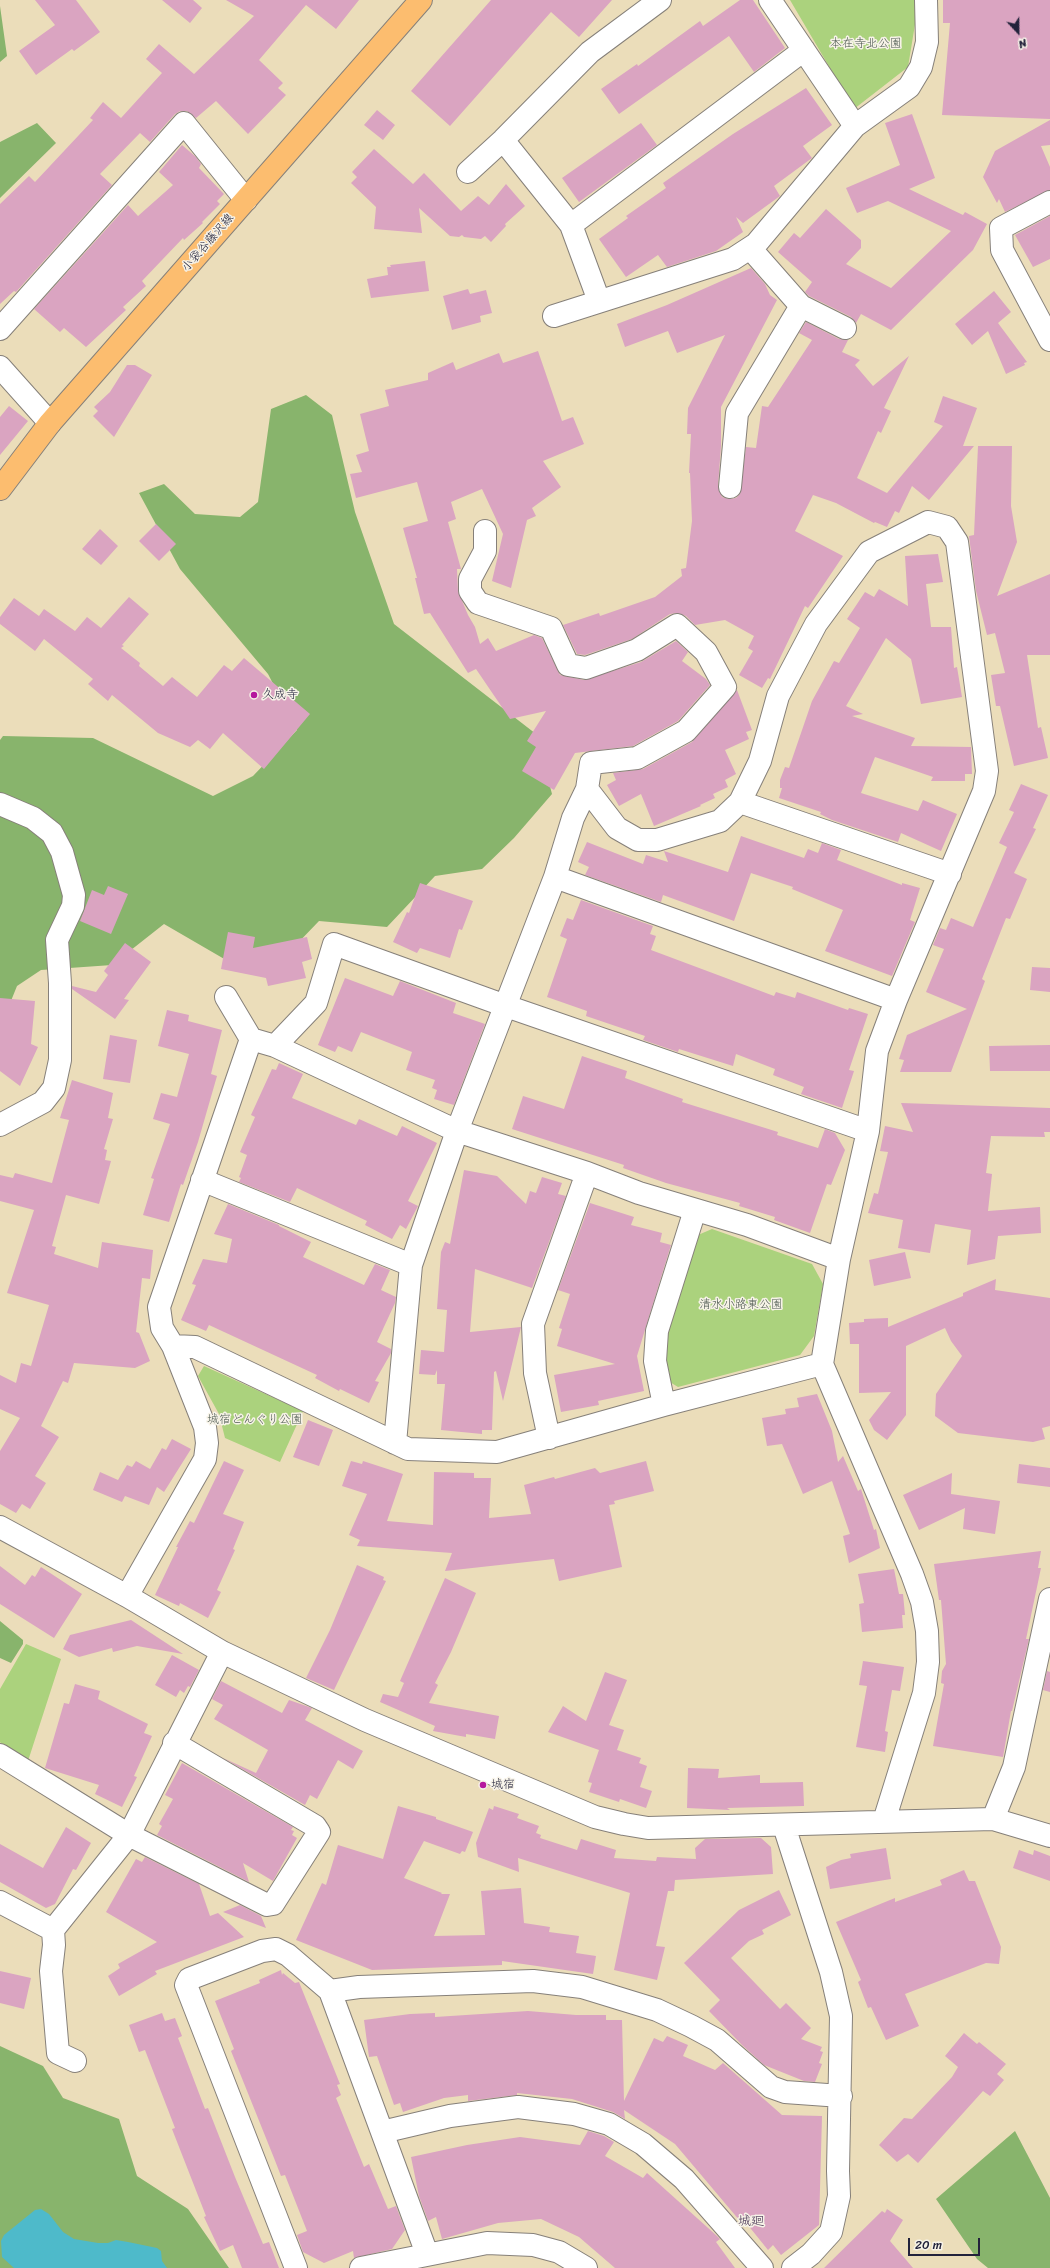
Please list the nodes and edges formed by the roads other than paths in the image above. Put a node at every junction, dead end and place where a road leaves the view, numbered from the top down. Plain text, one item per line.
1 (421, 0) edge
2 (660, 0) edge
3 (770, 0) edge
4 (926, 0) edge
5 (804, 50) junction
6 (855, 126) junction
7 (502, 140) junction
8 (468, 172) dead end
9 (246, 200) junction
10 (1050, 202) edge
11 (571, 225) junction
12 (750, 248) junction
13 (598, 301) junction
14 (801, 306) junction
15 (554, 316) dead end
16 (845, 328) dead end
17 (0, 329) edge
18 (1050, 340) edge
19 (0, 367) edge
20 (50, 423) junction
21 (730, 487) dead end
22 (0, 489) edge
23 (485, 531) dead end
24 (587, 789) junction
25 (740, 802) junction
26 (0, 804) edge
27 (950, 874) junction
28 (555, 877) junction
29 (226, 997) dead end
30 (896, 1000) junction
31 (506, 1006) junction
32 (251, 1039) junction
33 (275, 1046) junction
34 (0, 1125) edge
35 (457, 1131) junction
36 (868, 1131) junction
37 (587, 1173) junction
38 (202, 1180) junction
39 (695, 1210) junction
40 (839, 1259) junction
41 (410, 1265) junction
42 (173, 1346) junction
43 (822, 1364) junction
44 (664, 1405) junction
45 (549, 1438) junction
46 (395, 1443) junction
47 (0, 1527) edge
48 (127, 1596) junction
49 (1050, 1599) edge
50 (222, 1652) junction
51 (174, 1743) junction
52 (0, 1755) edge
53 (992, 1819) junction
54 (884, 1821) junction
55 (784, 1826) junction
56 (129, 1835) junction
57 (1049, 1835) edge
58 (0, 1902) edge
59 (53, 1930) junction
60 (330, 1991) junction
61 (75, 2061) dead end
62 (841, 2096) junction
63 (382, 2132) junction
64 (427, 2254) junction
65 (296, 2268) edge
66 (361, 2268) edge
67 (586, 2268) edge
68 (762, 2268) edge
69 (792, 2268) edge

1 - 9 main road, 小袋谷藤沢線
2 - 7 street
3 - 5 street
4 - 6 street
5 - 6 street
5 - 11 street
6 - 12 street
7 - 8 street
7 - 11 street
9 - 17 street
9 - 20 main road, 小袋谷藤沢線
10 - 18 street
11 - 13 street
12 - 13 street
12 - 14 street
13 - 15 street
14 - 16 street
14 - 21 street
19 - 20 street
20 - 22 main road, 小袋谷藤沢線
23 - 24 street
24 - 25 street
24 - 28 street
25 - 27 street
25 - 27 street
26 - 34 street
27 - 30 street
28 - 30 street
28 - 31 street
29 - 32 street
30 - 36 street
31 - 33 street
31 - 35 street
31 - 36 street
32 - 33 street
32 - 38 street
33 - 35 street
35 - 37 street
35 - 41 street
36 - 40 street
37 - 39 street
37 - 45 street
38 - 41 street
38 - 42 street
39 - 40 street
39 - 44 street
40 - 43 street
41 - 46 street
42 - 46 street
42 - 48 street
43 - 44 street
43 - 54 street
44 - 45 street
45 - 46 street
47 - 48 street
48 - 50 street
49 - 53 street
50 - 51 street
50 - 55 street
51 - 56 street
51 - 56 street
52 - 56 street
53 - 54 street
53 - 57 street
54 - 55 street
55 - 62 street
56 - 59 street
58 - 59 street
59 - 61 street
60 - 62 street
60 - 63 street
60 - 65 street
62 - 69 street
63 - 64 street
63 - 68 street
64 - 66 street
64 - 67 street

